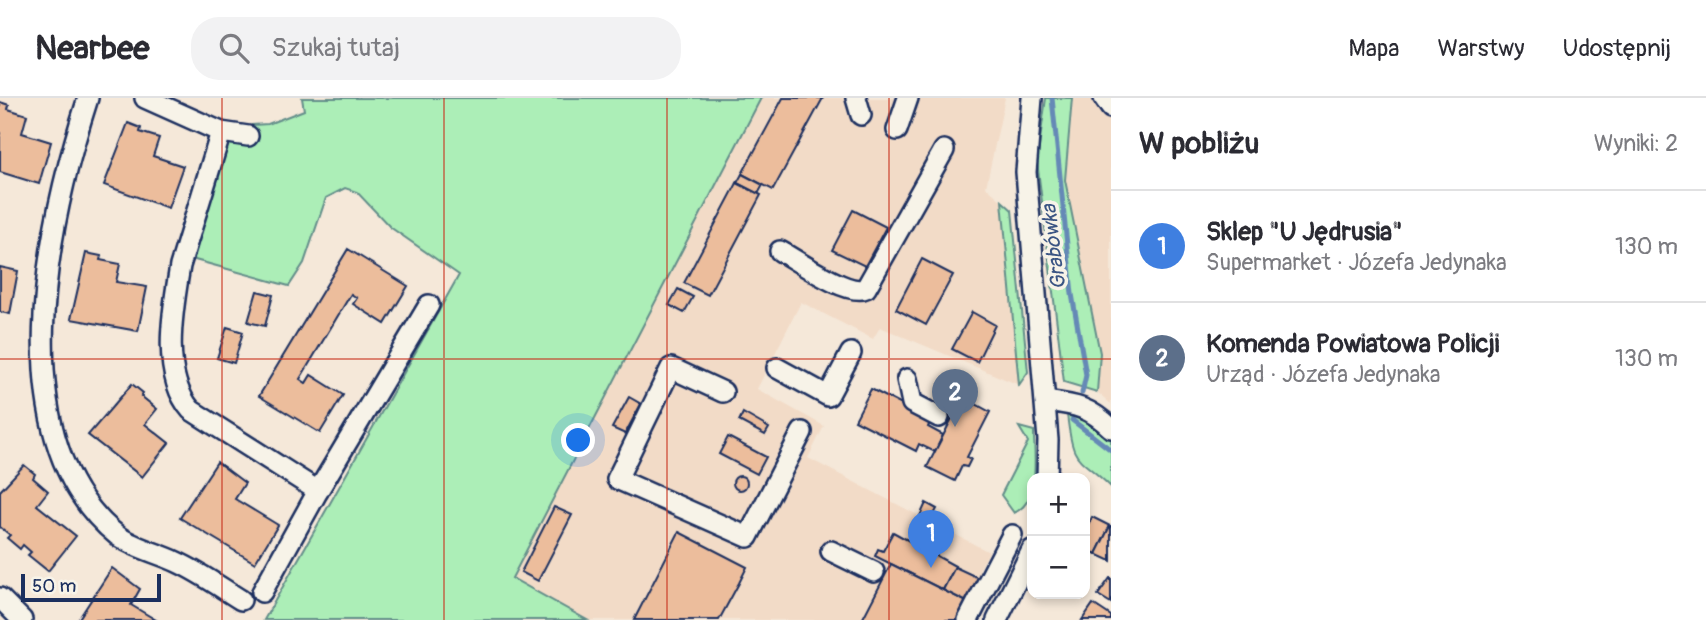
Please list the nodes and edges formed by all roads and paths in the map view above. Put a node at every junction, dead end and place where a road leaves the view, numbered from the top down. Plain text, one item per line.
1 (88, 98) edge
2 (145, 98) edge
3 (908, 98) edge
4 (1032, 98) edge
5 (1104, 98) edge
6 (1111, 108) edge
7 (897, 130) dead end
8 (221, 132) junction
9 (248, 136) dead end
10 (944, 149) dead end
11 (780, 251) dead end
12 (429, 305) dead end
13 (851, 353) dead end
14 (777, 368) dead end
15 (907, 379) dead end
16 (723, 391) dead end
17 (1045, 401) junction
18 (939, 417) dead end
19 (1111, 428) edge
20 (802, 432) dead end
21 (1047, 473) edge
22 (318, 491) junction
23 (1012, 535) dead end
24 (831, 551) dead end
25 (1027, 560) edge
26 (874, 572) dead end
27 (262, 592) dead end
28 (0, 598) edge
29 (241, 600) dead end
30 (22, 620) edge
31 (968, 620) edge
32 (997, 620) edge

1 - 29 street
2 - 8 street
3 - 7 street
4 - 17 street
5 - 6 street
8 - 9 street
8 - 22 street
10 - 11 street
12 - 22 street
13 - 14 street
15 - 18 street
16 - 20 street
17 - 19 street
17 - 21 street
22 - 27 street
23 - 31 street
24 - 26 street
25 - 32 street
28 - 30 street

